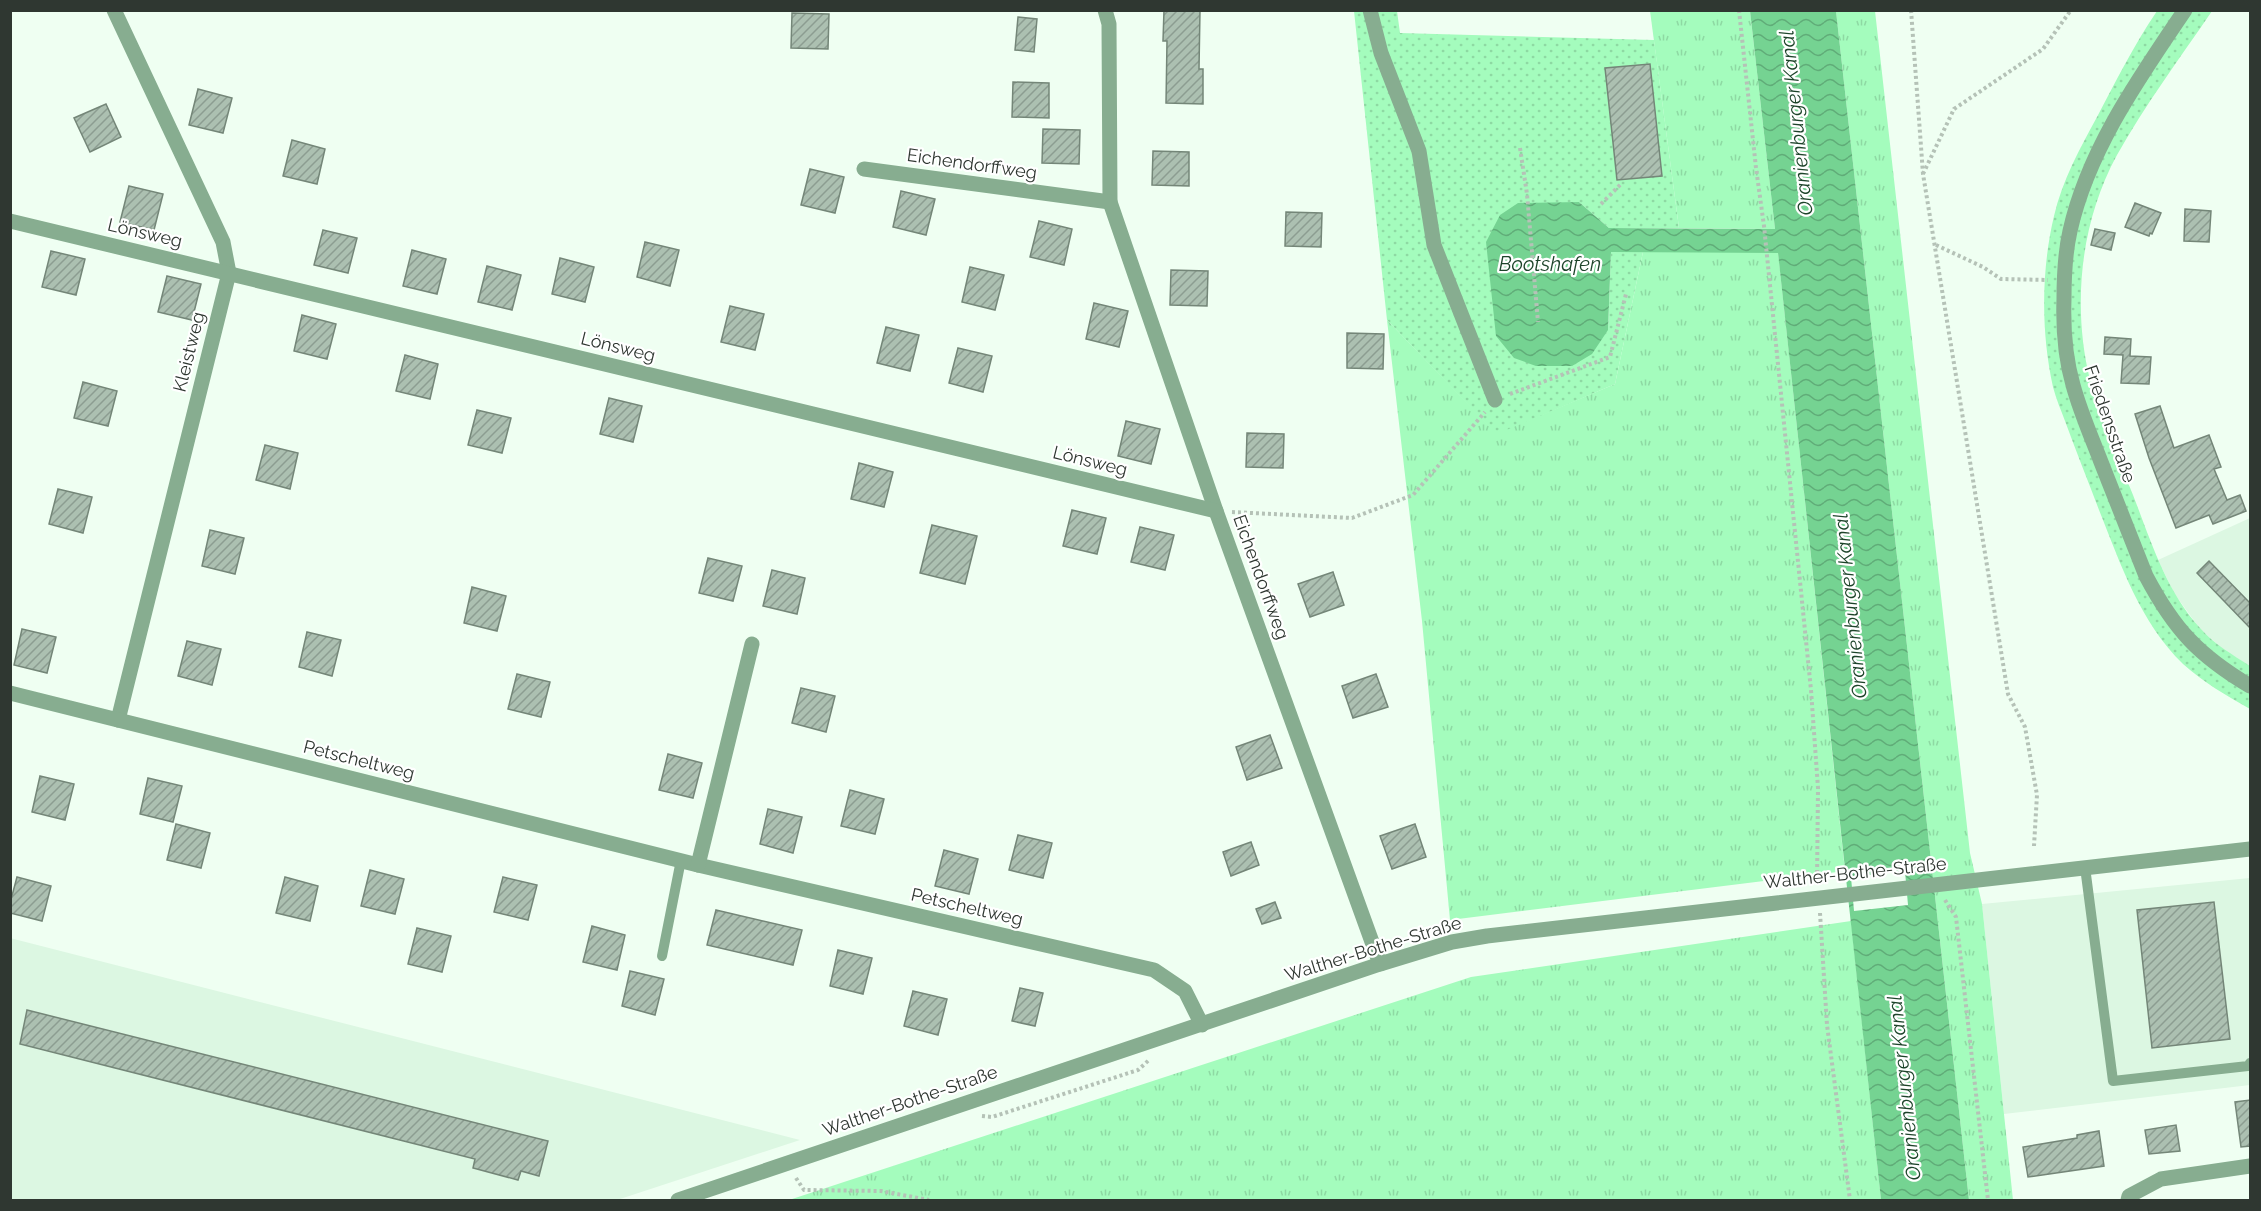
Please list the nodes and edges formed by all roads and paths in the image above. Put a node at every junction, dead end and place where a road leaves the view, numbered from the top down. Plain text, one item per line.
1 (114, 10) edge
2 (1105, 10) edge
3 (1370, 10) edge
4 (1739, 10) edge
5 (1911, 10) edge
6 (2071, 10) edge
7 (2185, 10) edge
8 (1520, 148) dead end
9 (864, 169) dead end
10 (1923, 174) junction
11 (1622, 183) dead end
12 (1110, 202) junction
13 (1601, 204) dead end
14 (10, 221) edge
15 (1936, 245) junction
16 (229, 273) junction
17 (2064, 280) junction
18 (1626, 294) dead end
19 (1538, 322) dead end
20 (1495, 400) junction
21 (1216, 511) junction
22 (752, 644) dead end
23 (2250, 686) edge
24 (10, 693) edge
25 (118, 720) junction
26 (2034, 846) dead end
27 (2250, 849) edge
28 (681, 860) junction
29 (698, 865) junction
30 (2085, 867) junction
31 (1817, 883) dead end
32 (1942, 897) dead end
33 (1820, 910) dead end
34 (662, 956) dead end
35 (1380, 964) junction
36 (1202, 1025) junction
37 (2250, 1063) edge
38 (787, 1164) junction
39 (2250, 1166) edge
40 (678, 1200) edge
41 (929, 1200) edge
42 (1851, 1200) edge
43 (1988, 1200) edge
44 (2128, 1200) edge

1 - 16 street, Kleistweg
2 - 12 street, Eichendorffweg
3 - 20 street
4 - 31 path
5 - 10 path
6 - 10 path
7 - 17 street, Friedensstraße
8 - 19 path
9 - 12 street, Eichendorffweg
10 - 15 path
11 - 13 path
12 - 21 street, Eichendorffweg
14 - 16 street, Lönsweg
15 - 17 path
15 - 26 path
16 - 21 street, Lönsweg
16 - 25 street, Kleistweg
17 - 23 street, Friedensstraße
18 - 20 path
20 - 21 path
21 - 35 street, Eichendorffweg
22 - 29 street
24 - 25 street, Petscheltweg
25 - 28 street, Petscheltweg
27 - 30 street, Walther-Bothe-Straße
28 - 29 street, Petscheltweg
28 - 34 lane
29 - 36 street, Petscheltweg
30 - 35 street, Walther-Bothe-Straße
30 - 37 lane
32 - 43 path
33 - 42 path
35 - 36 street, Walther-Bothe-Straße
36 - 38 street, Walther-Bothe-Straße
38 - 40 street, Walther-Bothe-Straße
38 - 41 path
39 - 44 street

